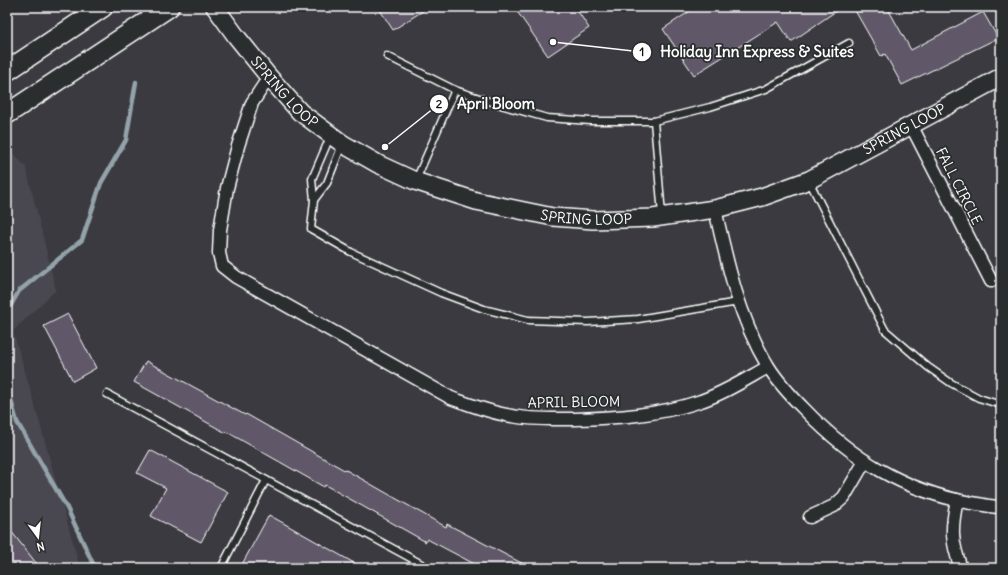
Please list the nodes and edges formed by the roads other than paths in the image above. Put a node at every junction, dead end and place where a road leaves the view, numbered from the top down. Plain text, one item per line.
1 (103, 7) edge
2 (169, 7) edge
3 (215, 7) edge
4 (849, 43) dead end
5 (386, 56) dead end
6 (7, 71) edge
7 (269, 77) junction
8 (1001, 78) edge
9 (455, 90) junction
10 (7, 114) edge
11 (654, 121) junction
12 (911, 126) junction
13 (337, 140) junction
14 (809, 180) junction
15 (415, 181) junction
16 (314, 200) junction
17 (715, 209) junction
18 (662, 217) junction
19 (991, 281) dead end
20 (738, 302) junction
21 (768, 367) junction
22 (107, 394) dead end
23 (1001, 405) edge
24 (865, 462) junction
25 (266, 480) junction
26 (957, 500) junction
27 (1001, 508) edge
28 (810, 517) dead end
29 (221, 568) edge
30 (429, 568) edge
31 (961, 568) edge

1 - 6 main road
2 - 10 main road
3 - 7 street, SPRING LOOP
4 - 11 lane
5 - 9 lane
7 - 13 street, SPRING LOOP
7 - 21 street, APRIL BLOOM
8 - 12 street, SPRING LOOP
9 - 11 lane
9 - 15 lane
11 - 18 lane
12 - 14 street, SPRING LOOP
12 - 19 street, FALL CIRCLE
13 - 15 street, SPRING LOOP
13 - 16 lane
13 - 16 lane
14 - 17 street, SPRING LOOP
14 - 23 lane
15 - 18 street, SPRING LOOP
16 - 20 lane
17 - 18 street, SPRING LOOP
17 - 20 street
20 - 21 street
21 - 24 street
22 - 25 lane
24 - 26 street
24 - 28 street
25 - 29 lane
25 - 30 lane
26 - 27 street
26 - 31 street

